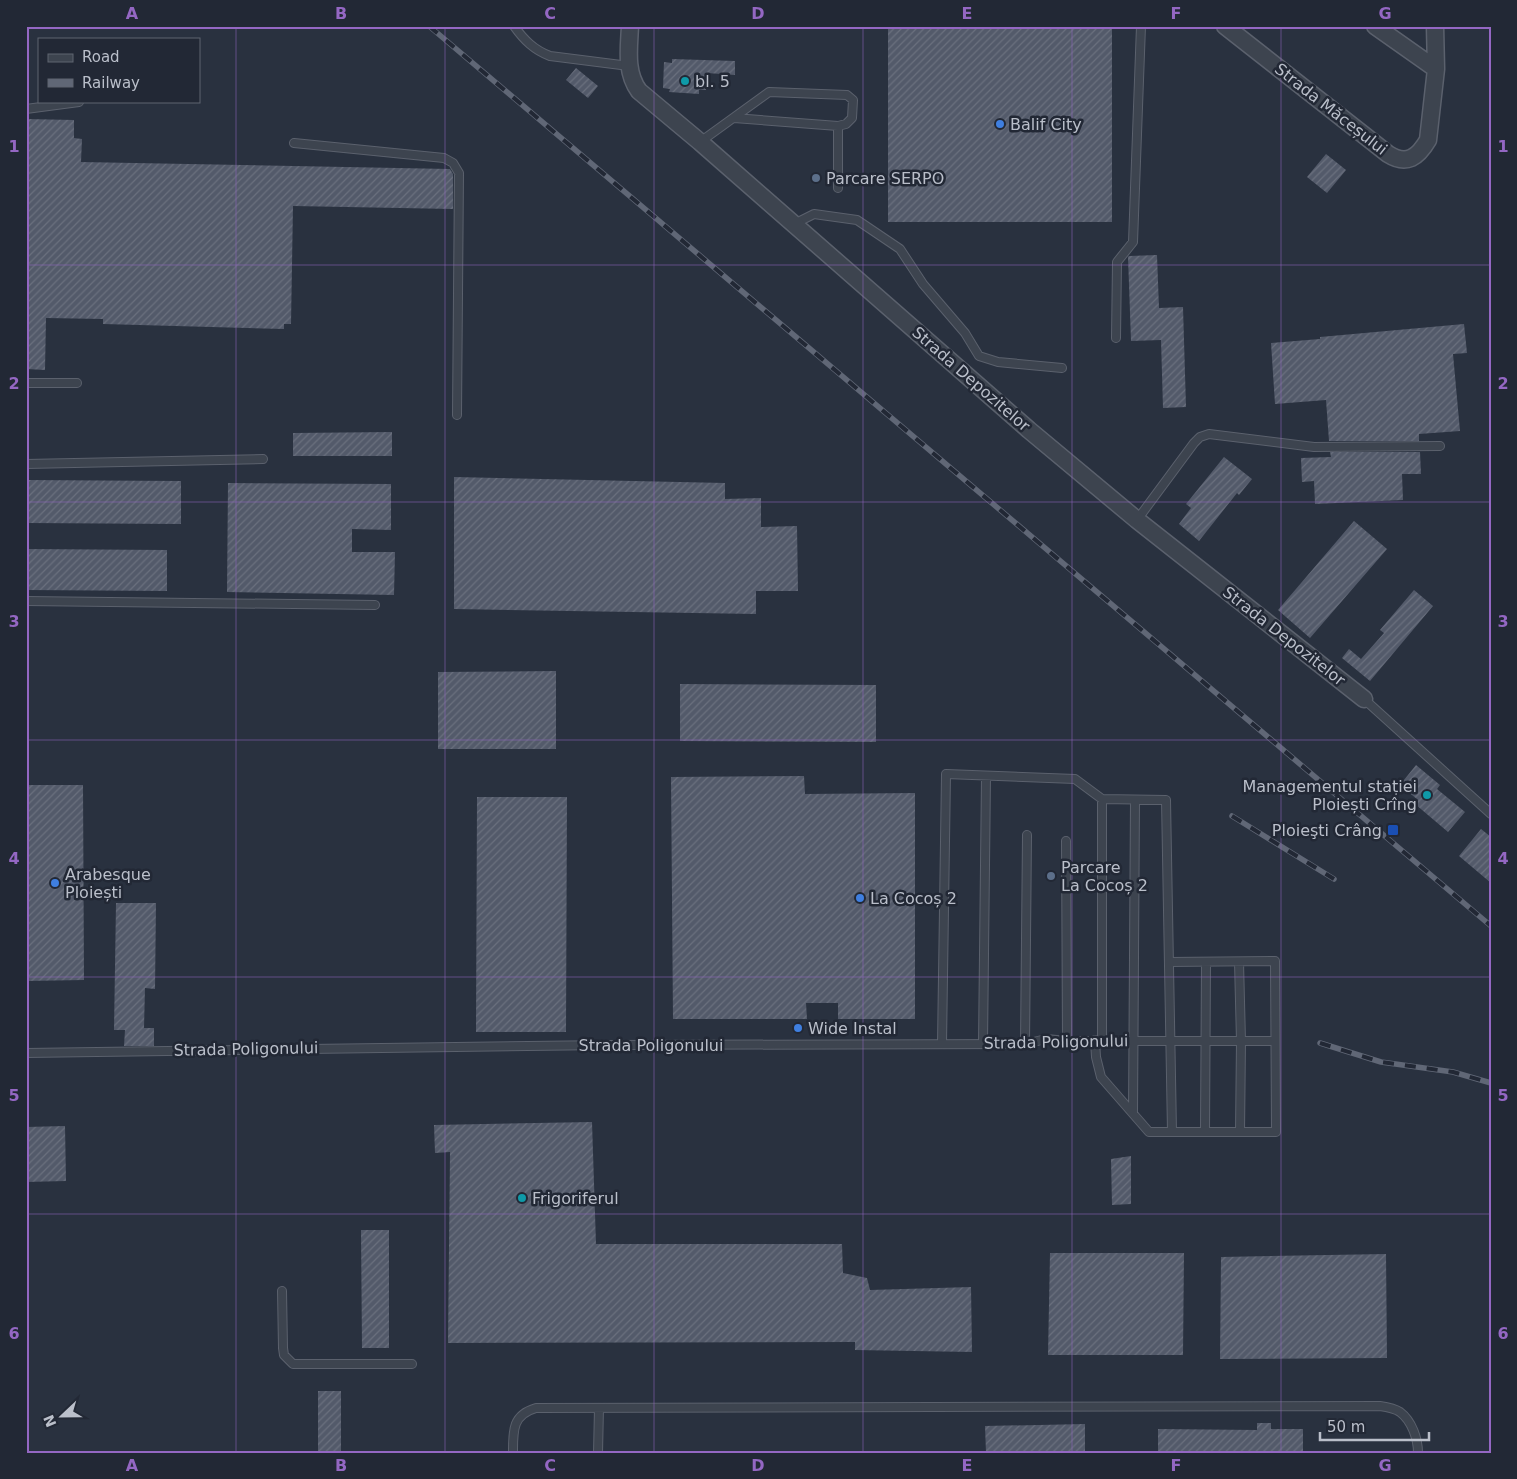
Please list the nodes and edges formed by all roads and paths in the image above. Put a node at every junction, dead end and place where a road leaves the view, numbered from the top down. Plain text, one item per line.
1 (514, 26) edge
2 (630, 26) edge
3 (1141, 26) edge
4 (1225, 26) edge
5 (1375, 26) edge
6 (1435, 26) edge
7 (629, 66) junction
8 (1436, 69) junction
9 (79, 102) edge
10 (26, 109) edge
11 (734, 118) junction
12 (838, 126) junction
13 (700, 142) junction
14 (294, 143) dead end
15 (838, 188) dead end
16 (794, 224) junction
17 (1116, 338) dead end
18 (1062, 368) dead end
19 (26, 383) edge
20 (77, 383) dead end
21 (457, 415) dead end
22 (1440, 446) dead end
23 (262, 459) dead end
24 (26, 464) edge
25 (1138, 520) junction
26 (26, 601) edge
27 (375, 606) dead end
28 (1364, 699) joint
29 (986, 776) junction
30 (1102, 799) junction
31 (1135, 800) junction
32 (1491, 814) edge
33 (1027, 835) dead end
34 (1066, 841) dead end
35 (1168, 962) junction
36 (1206, 962) junction
37 (1239, 962) junction
38 (1067, 1040) junction
39 (1098, 1040) junction
40 (1170, 1040) junction
41 (1206, 1040) junction
42 (1134, 1041) junction
43 (1241, 1041) junction
44 (1275, 1041) junction
45 (942, 1044) junction
46 (983, 1044) junction
47 (1025, 1044) junction
48 (26, 1053) edge
49 (1133, 1113) junction
50 (1172, 1132) junction
51 (1205, 1132) junction
52 (1240, 1132) junction
53 (282, 1291) dead end
54 (412, 1364) dead end
55 (599, 1408) junction
56 (513, 1453) edge
57 (598, 1453) edge
58 (1418, 1453) edge

1 - 7 lane
2 - 7 street, Strada Depozitelor
3 - 17 lane
4 - 8 street, Strada Măceșului
5 - 8 street
6 - 8 street
7 - 13 street, Strada Depozitelor
9 - 10 lane
11 - 12 lane
11 - 12 lane
11 - 13 lane
12 - 15 lane
13 - 16 street, Strada Depozitelor
14 - 21 lane
16 - 18 lane
16 - 25 street, Strada Depozitelor
19 - 20 lane
22 - 25 lane
23 - 24 lane
25 - 28 street, Strada Depozitelor
26 - 27 lane
28 - 32 lane
29 - 30 lane
29 - 45 lane
29 - 46 lane
30 - 31 lane
30 - 39 lane
31 - 35 lane
31 - 42 lane
33 - 47 lane
34 - 38 lane
35 - 36 lane
35 - 40 lane
36 - 37 lane
36 - 41 lane
37 - 43 lane
37 - 44 lane
38 - 39 lane, Strada Poligonului
38 - 47 lane, Strada Poligonului
39 - 42 lane, Strada Poligonului
39 - 49 lane
40 - 41 lane, Strada Poligonului
40 - 42 lane, Strada Poligonului
40 - 50 lane
41 - 43 lane, Strada Poligonului
41 - 51 lane
42 - 49 lane
43 - 44 lane, Strada Poligonului
43 - 52 lane
44 - 52 lane
45 - 46 lane, Strada Poligonului
45 - 48 lane, Strada Poligonului
46 - 47 lane, Strada Poligonului
49 - 50 lane
50 - 51 lane
51 - 52 lane
53 - 54 lane
55 - 56 lane
55 - 57 lane
55 - 58 lane

